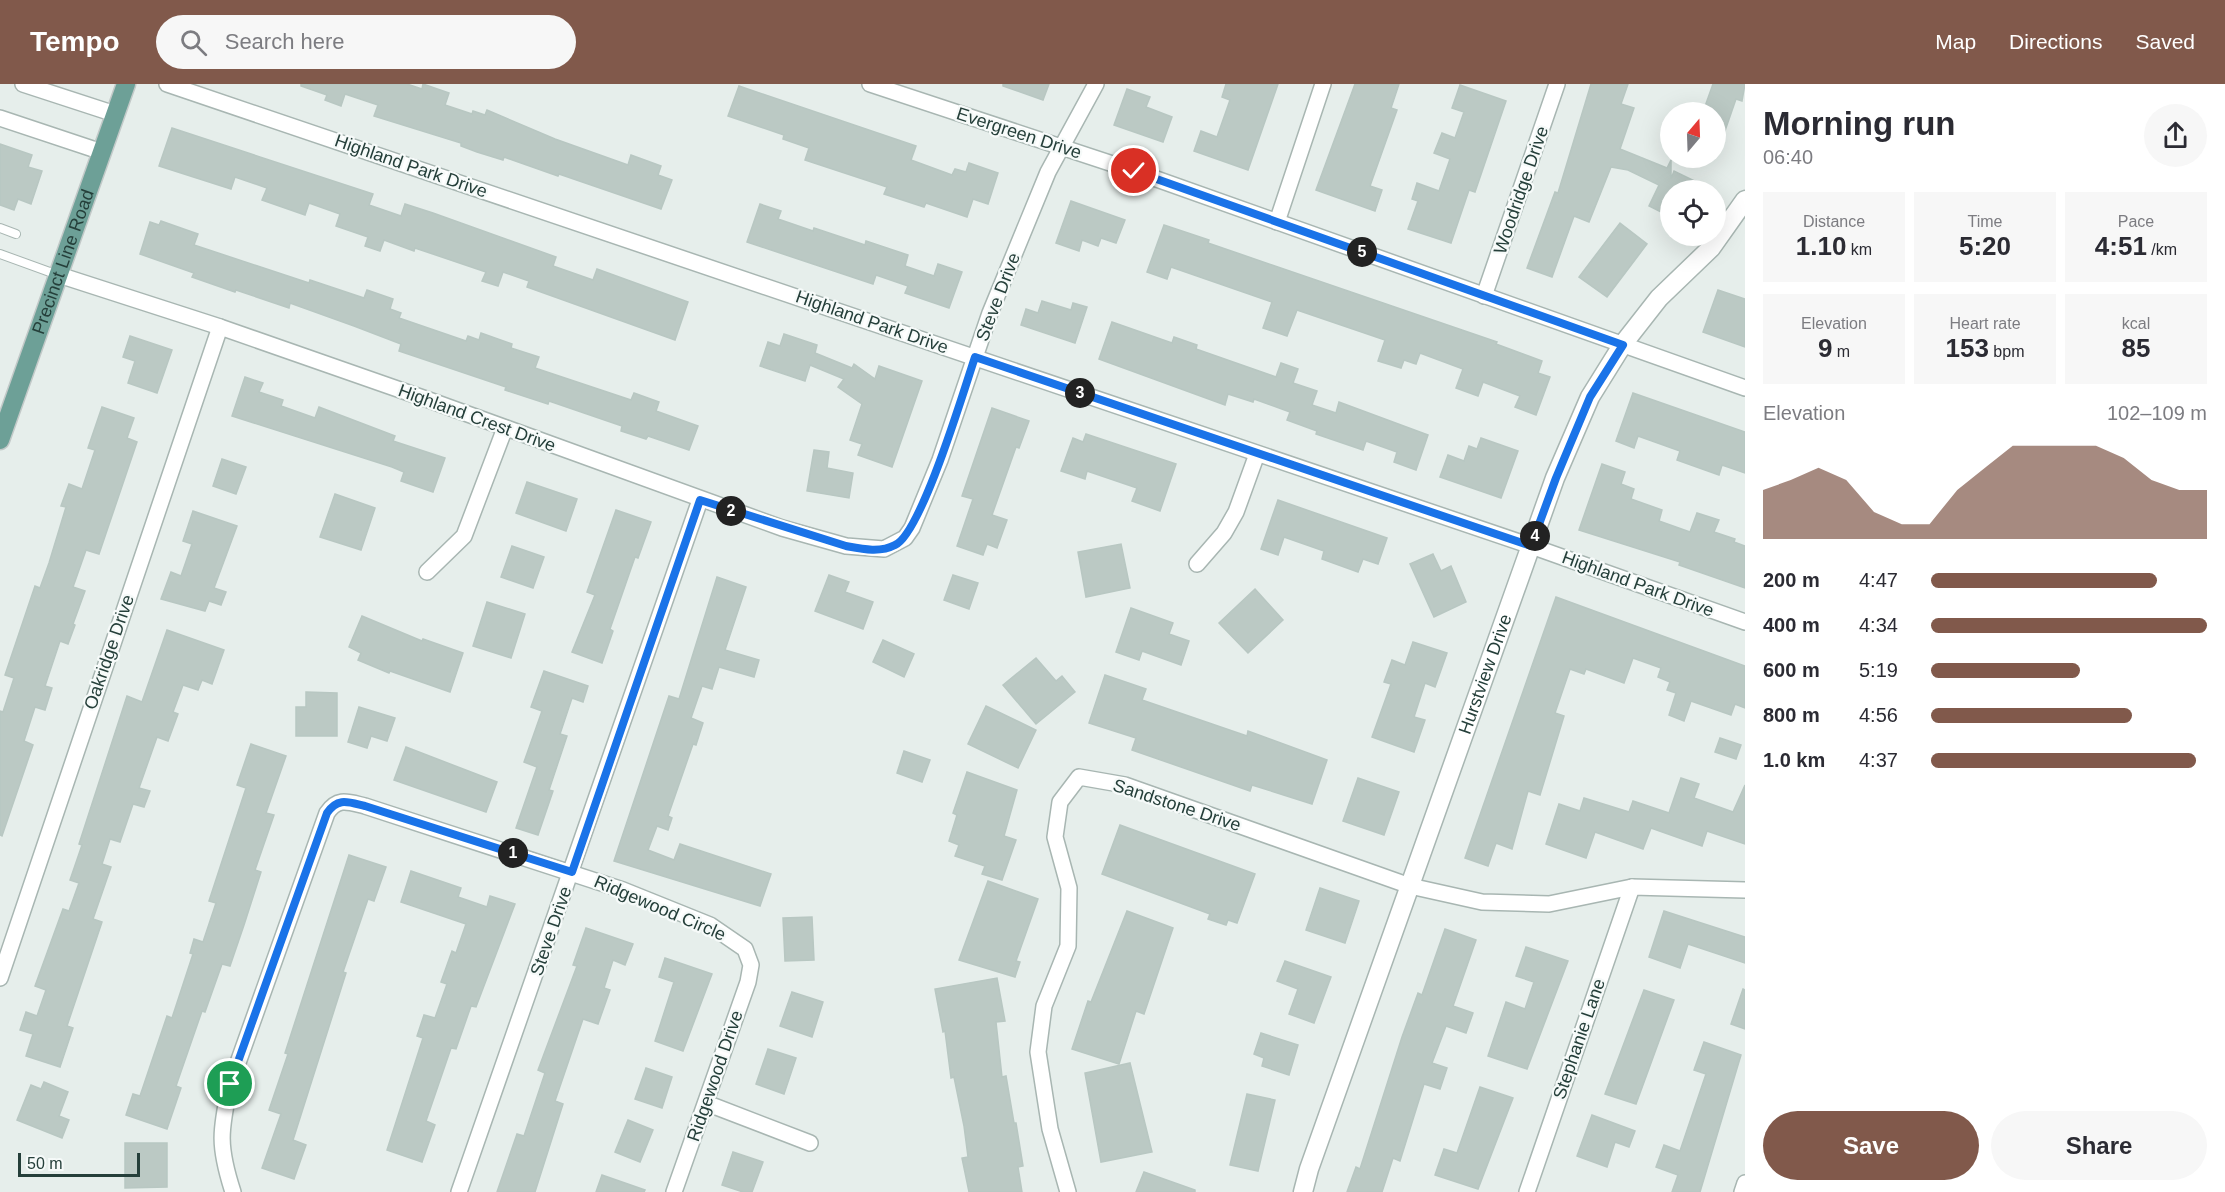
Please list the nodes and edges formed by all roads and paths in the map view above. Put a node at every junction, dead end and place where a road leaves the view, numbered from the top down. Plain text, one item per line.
1 (22, 84) edge
2 (126, 84) edge
3 (167, 84) edge
4 (870, 84) edge
5 (1095, 84) edge
6 (1323, 84) edge
7 (1557, 84) edge
8 (115, 114) junction
9 (0, 118) edge
10 (1063, 148) junction
11 (102, 152) junction
12 (1745, 200) edge
13 (1277, 222) junction
14 (0, 228) edge
15 (16, 234) dead end
16 (0, 254) edge
17 (59, 275) junction
18 (1484, 296) junction
19 (220, 327) junction
20 (1623, 345) junction
21 (975, 357) junction
22 (1745, 388) edge
23 (505, 428) junction
24 (0, 440) edge
25 (1257, 454) junction
26 (700, 500) junction
27 (896, 545) joint
28 (1531, 546) junction
29 (1197, 564) dead end
30 (427, 572) dead end
31 (1745, 622) edge
32 (572, 872) junction
33 (1410, 886) junction
34 (1632, 887) junction
35 (1745, 890) edge
36 (751, 959) joint
37 (0, 978) edge
38 (706, 1102) junction
39 (810, 1143) dead end
40 (1745, 1183) edge
41 (233, 1192) edge
42 (459, 1192) edge
43 (674, 1192) edge
44 (1068, 1192) edge
45 (1303, 1192) edge
46 (1527, 1192) edge
47 (1742, 1192) edge

1 - 8 street
2 - 8 main road, Precinct Line Road
3 - 21 street, Highland Park Drive
4 - 10 street, Evergreen Drive
5 - 10 street, Steve Drive
6 - 13 street
7 - 18 street, Woodridge Drive
8 - 11 main road, Precinct Line Road
9 - 11 street
10 - 13 street, Evergreen Drive
10 - 21 street, Steve Drive
11 - 17 main road, Precinct Line Road
12 - 20 street, Hurstview Drive
13 - 18 street, Evergreen Drive
14 - 15 lane
16 - 17 lane
17 - 19 street, Highland Crest Drive
17 - 24 main road, Precinct Line Road
18 - 20 street, Evergreen Drive
19 - 23 street, Highland Crest Drive
19 - 37 street, Oakridge Drive
20 - 22 street, Evergreen Drive
20 - 28 street, Hurstview Drive
21 - 25 street, Highland Park Drive
21 - 27 street, Steve Drive
23 - 26 street, Highland Crest Drive
23 - 30 street
25 - 28 street, Highland Park Drive
25 - 29 street
26 - 27 street, Highland Crest Drive
26 - 32 street, Steve Drive
28 - 31 street, Highland Park Drive
28 - 33 street, Hurstview Drive
32 - 36 street, Ridgewood Circle
32 - 41 street, Ridgewood Circle
32 - 42 street, Steve Drive
33 - 34 street
33 - 44 street, Sandstone Drive
33 - 45 street, Hurstview Drive
34 - 35 street
34 - 46 street, Stephanie Lane
36 - 38 street, Ridgewood Drive
38 - 39 street
38 - 43 street, Ridgewood Drive
40 - 47 street

